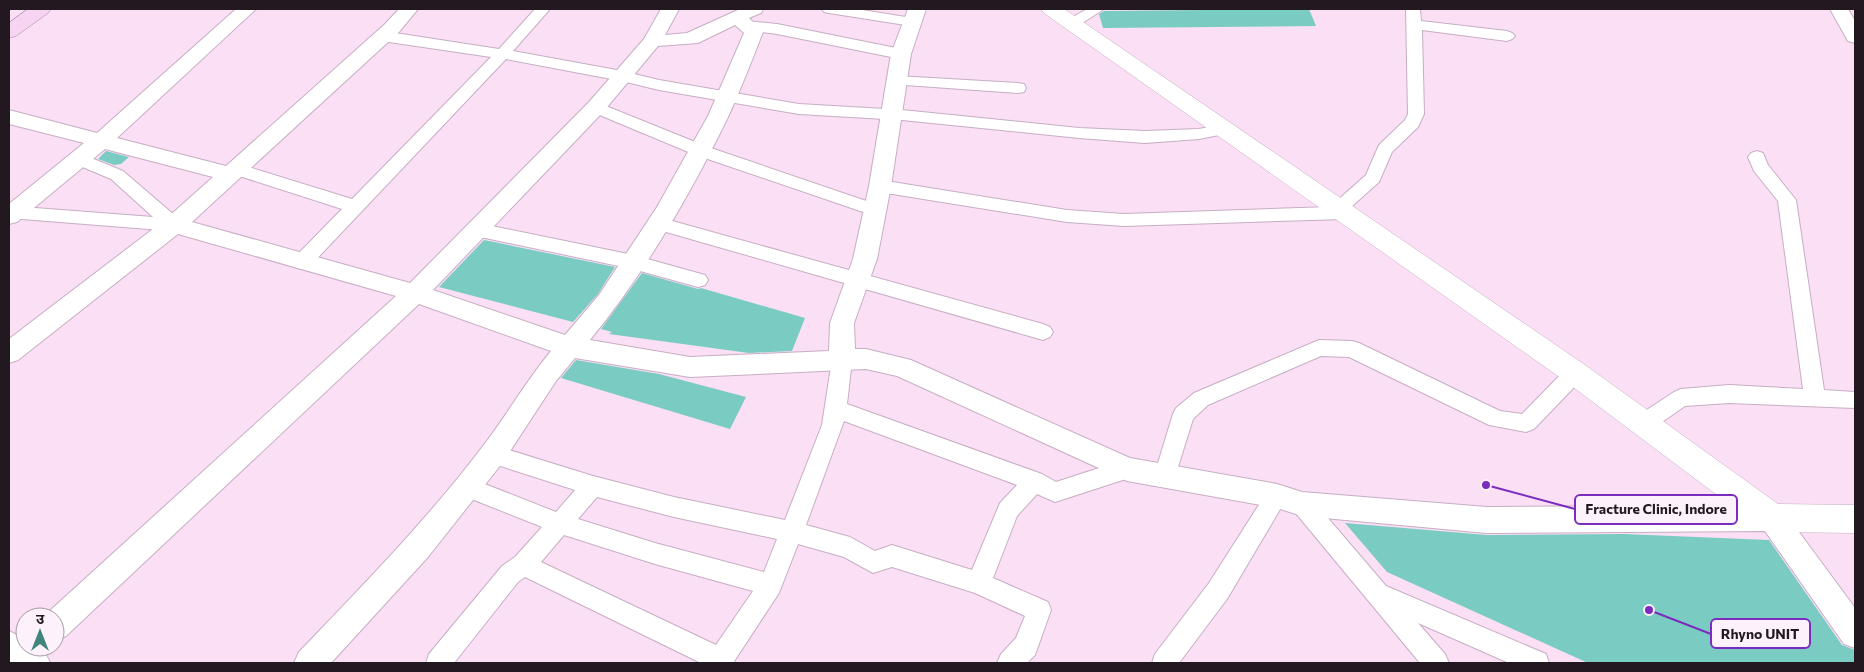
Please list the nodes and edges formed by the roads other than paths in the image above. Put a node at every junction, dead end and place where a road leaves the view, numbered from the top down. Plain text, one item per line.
1 (41, 9) edge
2 (247, 9) edge
3 (409, 9) edge
4 (543, 9) edge
5 (670, 9) edge
6 (829, 9) edge
7 (1097, 9) edge
8 (1839, 9) edge
9 (914, 15) edge
10 (1061, 16) edge
11 (746, 17) edge
12 (1414, 17) edge
13 (9, 32) edge
14 (382, 36) junction
15 (1507, 36) dead end
16 (1855, 37) edge
17 (652, 41) junction
18 (503, 54) junction
19 (901, 54) junction
20 (622, 76) junction
21 (897, 81) junction
22 (1018, 88) dead end
23 (726, 97) junction
24 (596, 107) junction
25 (892, 115) junction
26 (9, 117) edge
27 (1223, 129) junction
28 (102, 140) junction
29 (699, 150) junction
30 (1757, 157) dead end
31 (78, 159) junction
32 (233, 171) junction
33 (880, 186) junction
34 (356, 207) junction
35 (875, 210) junction
36 (1341, 211) junction
37 (10, 214) edge
38 (658, 223) junction
39 (174, 226) junction
40 (477, 230) junction
41 (302, 262) junction
42 (633, 262) junction
43 (858, 278) junction
44 (698, 280) dead end
45 (415, 294) junction
46 (1043, 332) dead end
47 (570, 347) junction
48 (9, 353) edge
49 (842, 360) junction
50 (1575, 373) junction
51 (1815, 398) junction
52 (1855, 400) edge
53 (836, 409) junction
54 (1644, 423) junction
55 (493, 454) junction
56 (1127, 469) junction
57 (1165, 476) junction
58 (1034, 481) junction
59 (593, 486) junction
60 (467, 487) junction
61 (1290, 500) junction
62 (1772, 518) junction
63 (1855, 519) edge
64 (559, 524) junction
65 (792, 532) junction
66 (523, 565) junction
67 (978, 583) junction
68 (771, 585) junction
69 (1377, 593) junction
70 (65, 617) edge
71 (1855, 633) edge
72 (720, 662) edge
73 (310, 663) edge
74 (438, 663) edge
75 (1010, 663) edge
76 (1164, 663) edge
77 (1436, 663) edge
78 (1537, 663) edge

1 - 13 main road
2 - 28 street
3 - 14 street
4 - 18 street
5 - 17 street
6 - 9 street
7 - 10 street
8 - 16 street
9 - 19 street
10 - 27 main road
11 - 17 street
11 - 19 street
11 - 23 street
12 - 15 street
12 - 36 street
14 - 18 street
14 - 32 street
17 - 20 street
18 - 20 street
18 - 34 street
19 - 21 street
20 - 23 street
20 - 24 street
21 - 22 street
21 - 25 street
23 - 25 street
23 - 29 street
24 - 29 street
24 - 40 street
25 - 27 street
25 - 33 street
26 - 28 street
27 - 36 main road
28 - 31 street
28 - 32 street
29 - 35 street
29 - 38 street
30 - 51 street
31 - 37 street
31 - 39 street
32 - 34 street
32 - 39 street
33 - 35 street
33 - 36 street
34 - 41 street
35 - 43 street
36 - 50 main road
37 - 39 street
38 - 42 street
38 - 43 street
39 - 41 street
39 - 48 street
40 - 42 street
40 - 45 street
41 - 45 street
42 - 44 street
42 - 47 street
43 - 46 street
43 - 49 street
45 - 47 street
45 - 70 street
47 - 49 street
47 - 55 street
49 - 53 street
49 - 56 street
50 - 54 main road
50 - 57 street
51 - 52 street
51 - 54 street
53 - 58 street
53 - 65 street
54 - 62 main road
55 - 59 street
55 - 60 street
56 - 57 street
56 - 58 street
57 - 61 street
58 - 67 street
59 - 64 street
59 - 65 street
60 - 64 street
60 - 73 street
61 - 62 street
61 - 69 street
61 - 76 street
62 - 63 main road
62 - 71 street
64 - 66 street
64 - 68 street
65 - 67 street
65 - 68 street
66 - 72 street
66 - 74 street
67 - 75 street
68 - 72 street
69 - 77 street
69 - 78 street

